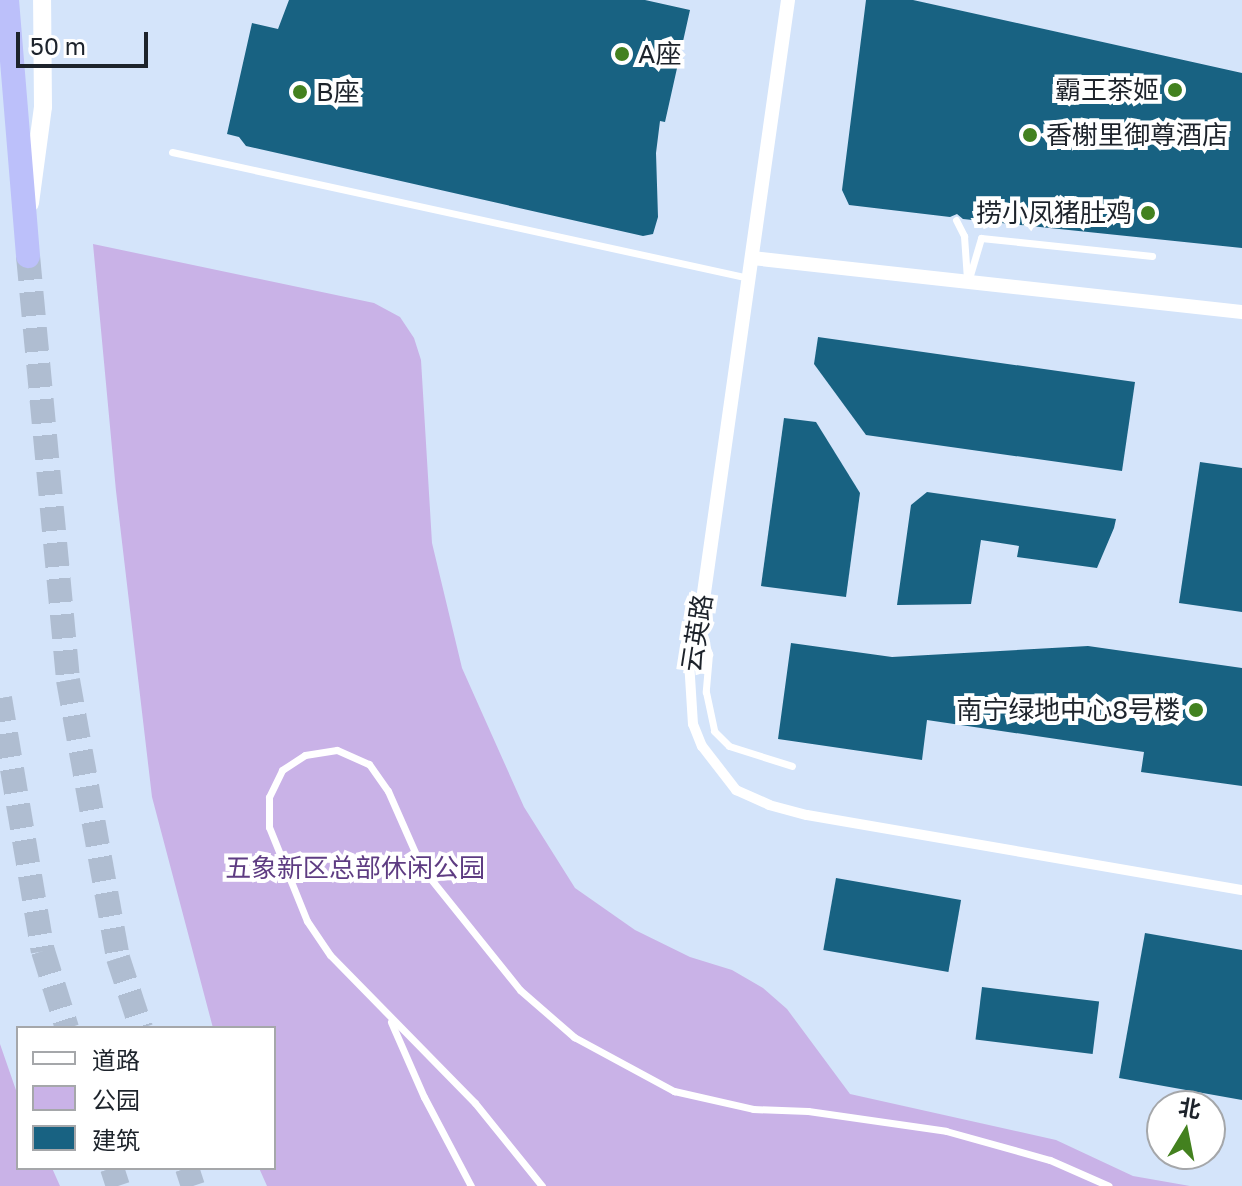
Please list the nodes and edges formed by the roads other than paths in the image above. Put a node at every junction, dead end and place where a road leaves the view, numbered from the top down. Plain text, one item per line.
1 (7, 0) edge
2 (42, 0) edge
3 (788, 0) edge
4 (172, 152) dead end
5 (956, 220) dead end
6 (27, 229) junction
7 (28, 256) tunnel mouth
8 (1152, 256) dead end
9 (752, 258) junction
10 (749, 278) junction
11 (968, 282) junction
12 (1242, 312) edge
13 (699, 628) junction
14 (792, 766) dead end
15 (1242, 890) edge
16 (388, 1016) junction
17 (471, 1186) edge
18 (542, 1186) edge
19 (1109, 1186) edge

1 - 6 highway
2 - 6 street
3 - 9 street, 云英路
4 - 10 lane
5 - 11 lane
6 - 7 highway
8 - 11 lane
9 - 10 street, 云英路
9 - 11 street
10 - 13 street, 云英路
11 - 12 street
13 - 14 lane
13 - 15 street, 云英路
16 - 17 lane
16 - 18 lane
16 - 19 lane

